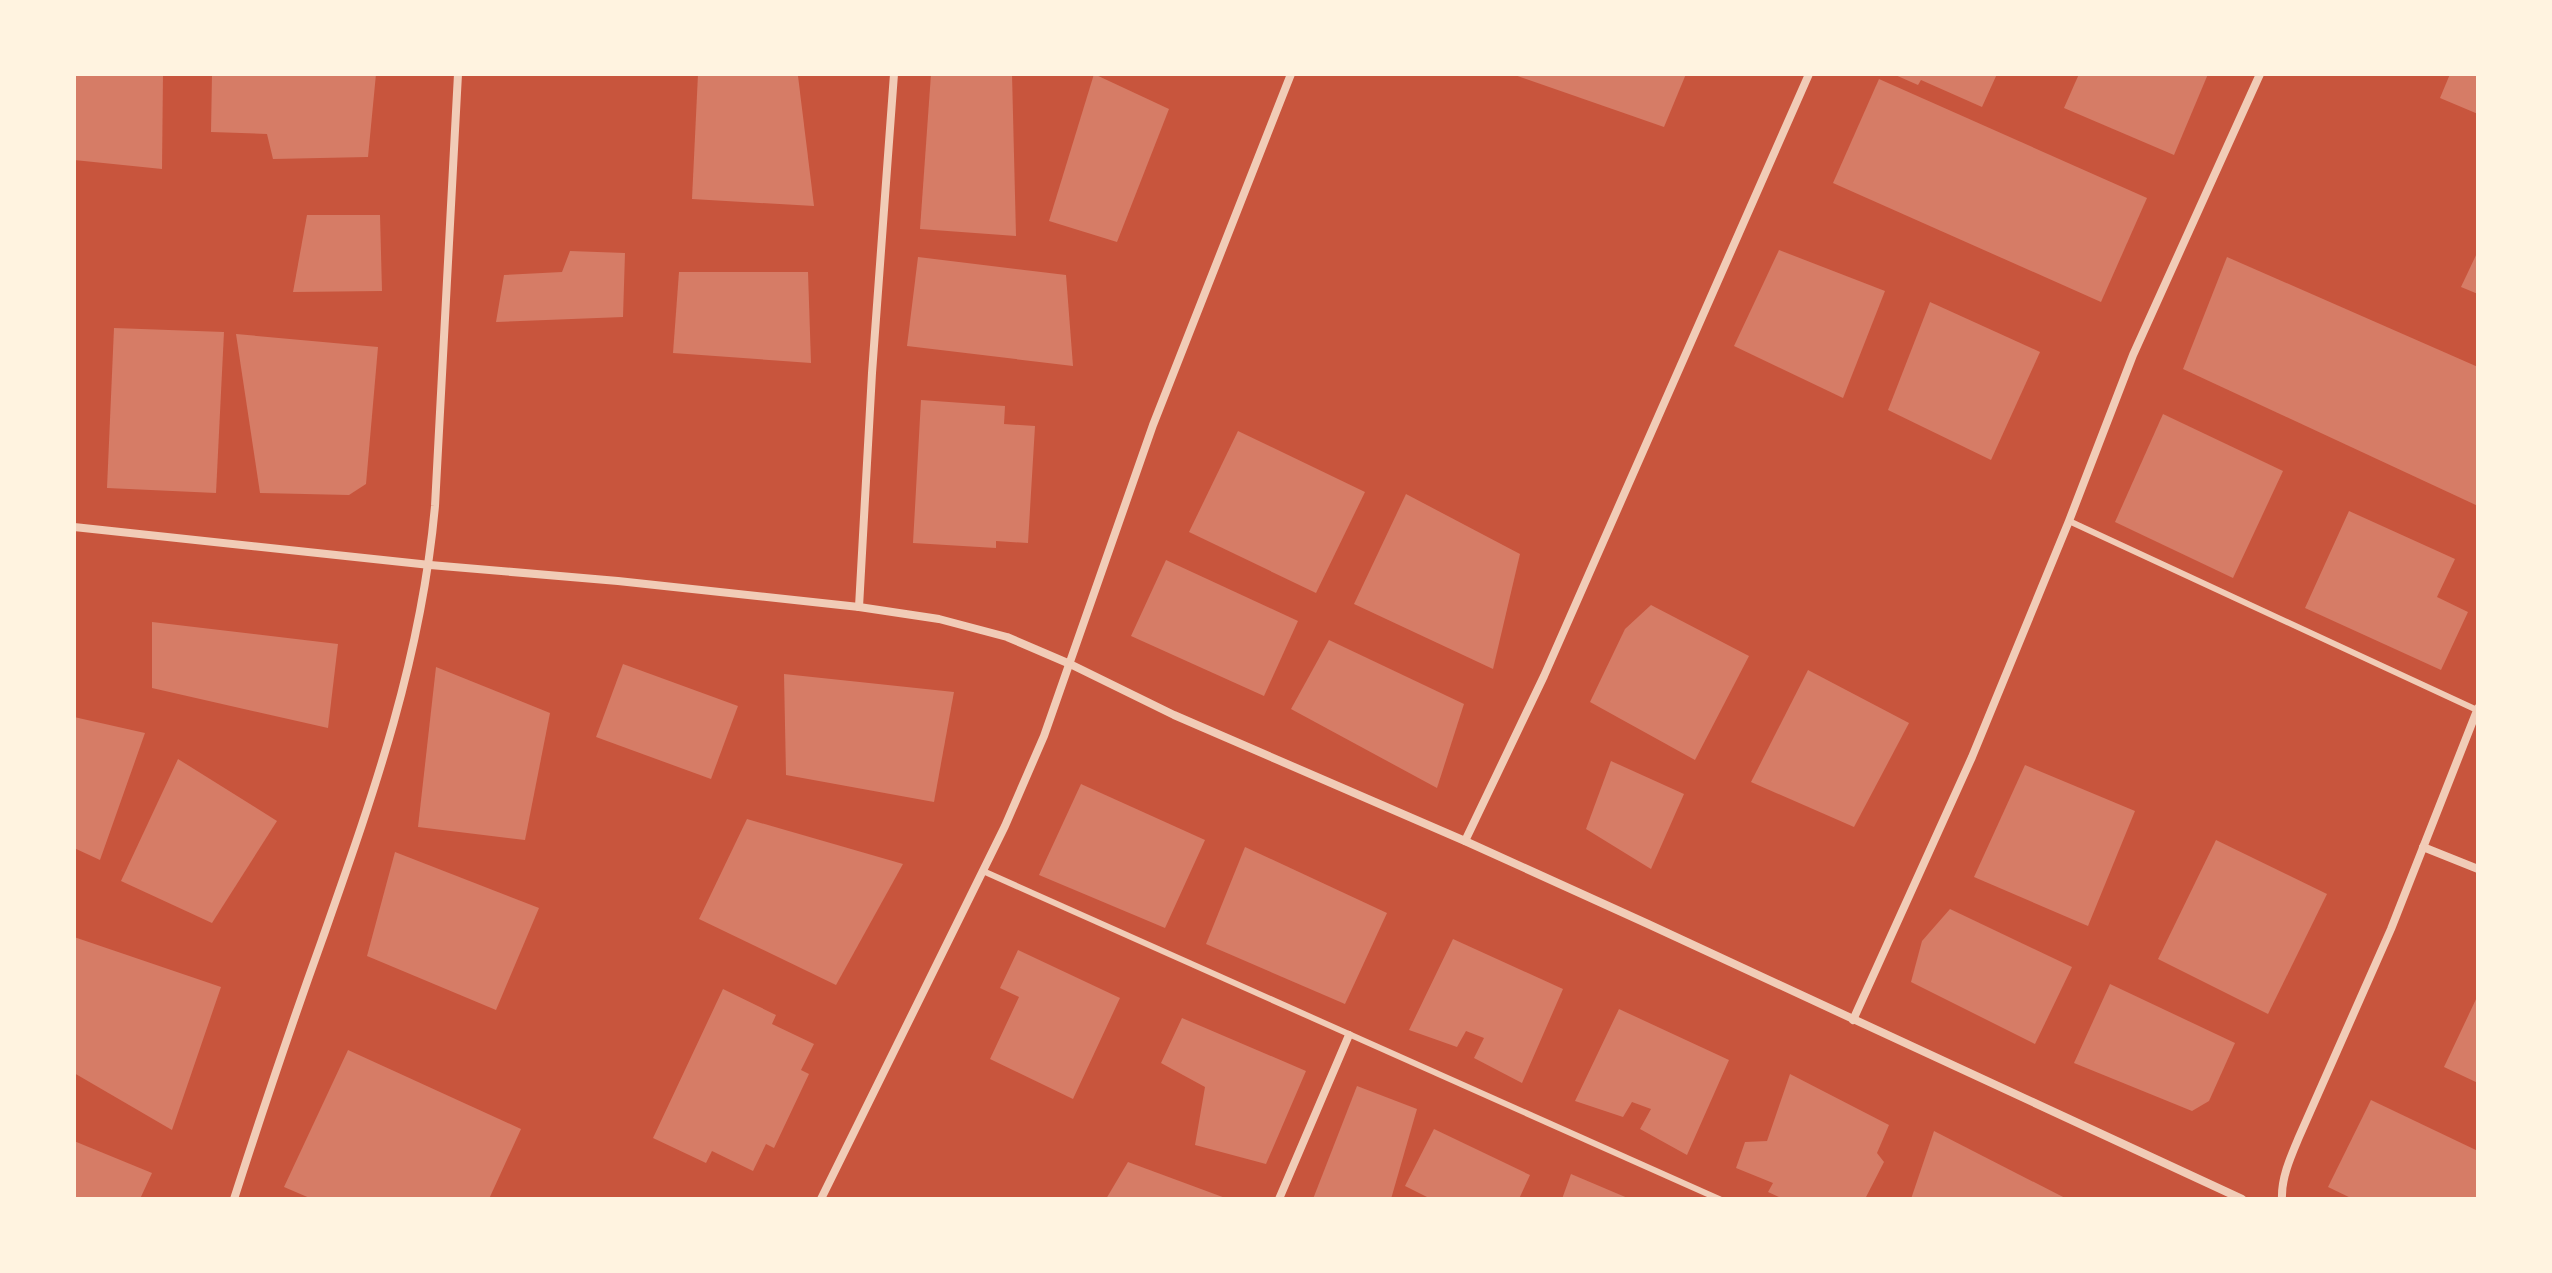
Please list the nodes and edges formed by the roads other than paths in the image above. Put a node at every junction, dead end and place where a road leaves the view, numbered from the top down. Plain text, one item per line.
1 (458, 74) edge
2 (894, 74) edge
3 (1291, 74) edge
4 (1809, 74) edge
5 (2260, 74) edge
6 (2069, 521) junction
7 (74, 527) edge
8 (430, 565) junction
9 (859, 607) junction
10 (1070, 664) junction
11 (2477, 709) edge
12 (1465, 841) junction
13 (2423, 847) junction
14 (2478, 869) edge
15 (983, 871) junction
16 (1853, 1020) junction
17 (1349, 1035) junction
18 (234, 1199) edge
19 (821, 1199) edge
20 (1279, 1199) edge
21 (1719, 1199) edge
22 (2242, 1199) edge
23 (2282, 1199) edge

1 - 8 street
2 - 9 street
3 - 10 street
4 - 12 street
5 - 6 street
6 - 11 lane
6 - 16 street
7 - 8 street
8 - 9 street
8 - 18 street
9 - 10 street
10 - 12 street
10 - 15 street
11 - 13 street
12 - 16 street
13 - 14 street
13 - 23 street
15 - 17 lane
15 - 19 street
16 - 22 street
17 - 20 street
17 - 21 lane

